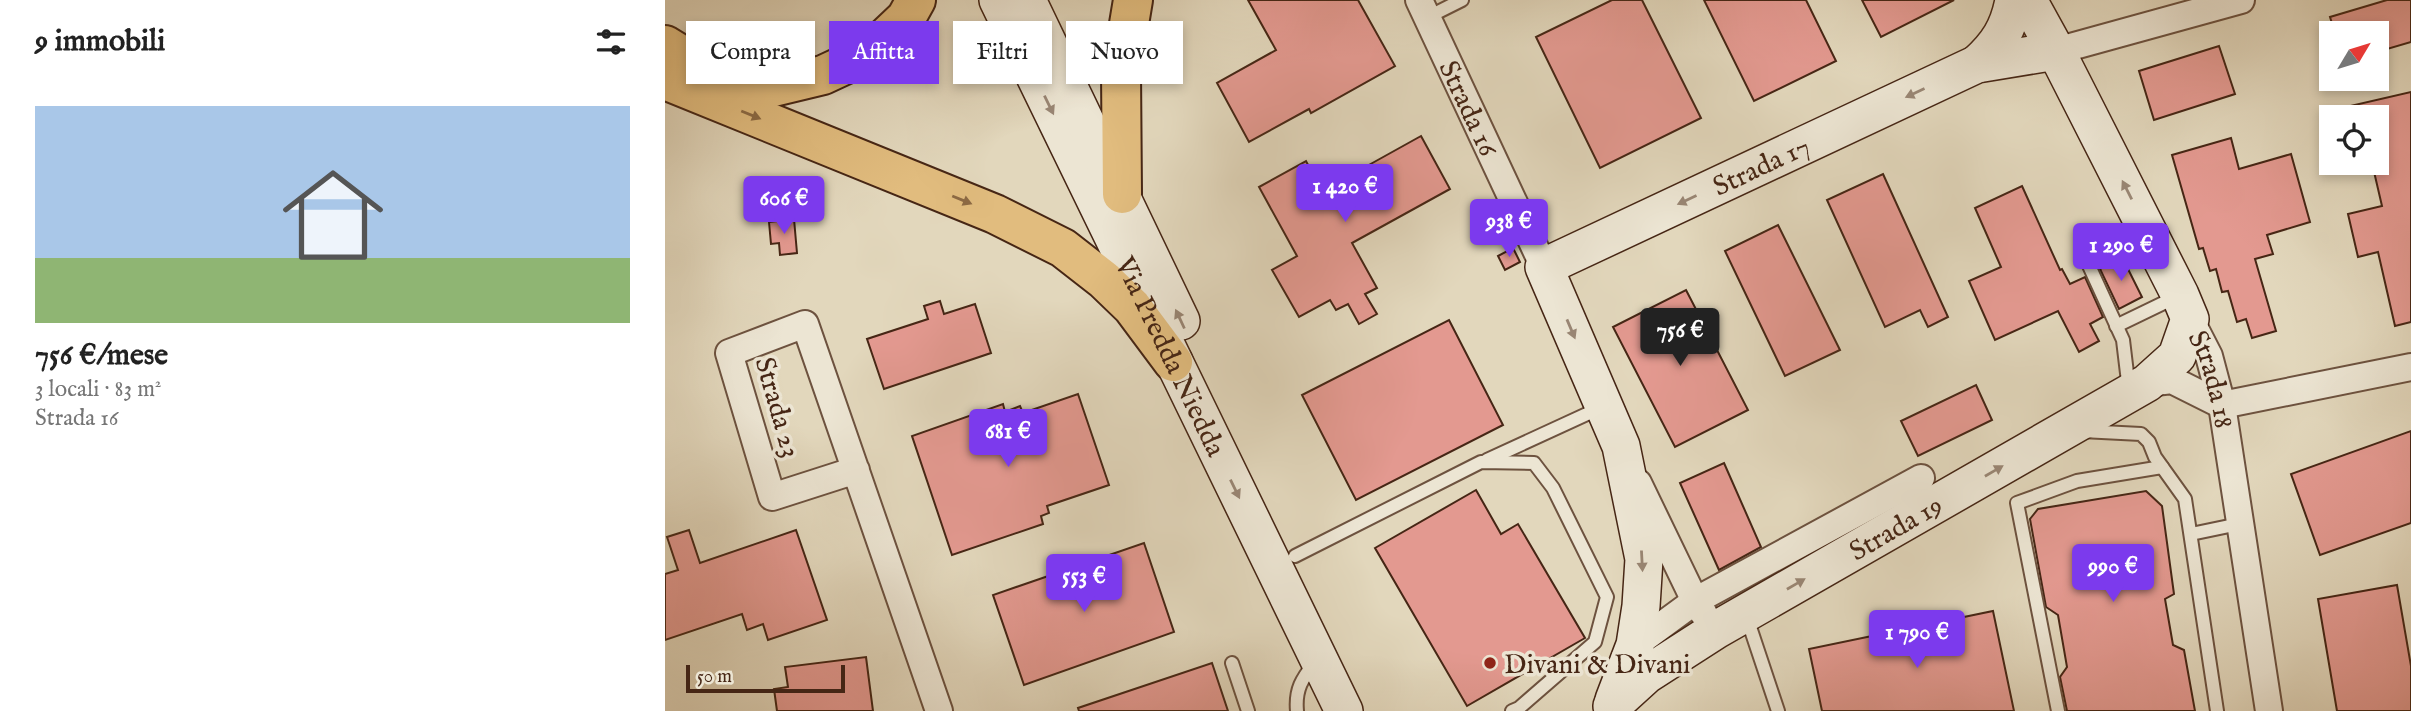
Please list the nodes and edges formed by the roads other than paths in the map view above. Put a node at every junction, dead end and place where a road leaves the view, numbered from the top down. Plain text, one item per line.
1 (916, 0) edge
2 (997, 0) edge
3 (1027, 0) edge
4 (1133, 0) edge
5 (1462, 0) edge
6 (2014, 0) edge
7 (2028, 0) edge
8 (2241, 0) edge
9 (1424, 9) edge
10 (665, 45) edge
11 (2056, 51) junction
12 (1977, 64) junction
13 (665, 80) edge
14 (1122, 194) junction
15 (2146, 228) junction
16 (1544, 267) junction
17 (2185, 307) junction
18 (2116, 326) junction
19 (1173, 362) junction
20 (2411, 367) edge
21 (2138, 388) junction
22 (2222, 405) junction
23 (1604, 406) junction
24 (2064, 431) junction
25 (1621, 446) junction
26 (1481, 462) junction
27 (2162, 467) junction
28 (856, 470) junction
29 (1921, 478) dead end
30 (2239, 524) junction
31 (2191, 534) junction
32 (1295, 556) junction
33 (1685, 608) junction
34 (1731, 622) junction
35 (1318, 659) junction
36 (1640, 660) junction
37 (1232, 663) dead end
38 (1610, 708) edge
39 (939, 711) edge
40 (1248, 711) edge
41 (1297, 711) edge
42 (1344, 711) edge
43 (1370, 711) edge
44 (1512, 711) edge
45 (1778, 711) edge
46 (2058, 711) edge
47 (2217, 711) edge
48 (2269, 711) edge

1 - 10 highway
2 -> 19 street, Via Predda Niedda
3 - 14 street, Via Predda Niedda
4 - 14 highway
5 - 9 lane
6 - 12 street, Strada 17
7 - 11 street, Strada 18
8 - 11 street
9 - 16 street, Strada 16
11 - 12 street, Strada 17
15 -> 11 street, Strada 18
12 -> 16 street, Strada 17
13 -> 19 highway
32 -> 14 street, Via Predda Niedda
15 - 17 street, Strada 18
15 - 18 lane
16 -> 23 street, Strada 16
17 - 18 lane
17 - 21 street, Strada 19
17 - 22 street, Strada 18
18 - 21 lane
19 -> 35 street, Via Predda Niedda
20 - 22 street
21 - 22 street
21 - 24 street, Strada 19
22 - 30 street, Strada 18
23 - 25 street, Strada 16
23 - 26 lane
24 - 27 lane
34 -> 24 street, Strada 19
25 - 33 street, Strada 16
25 -> 36 street, Strada 16
26 - 32 lane
26 - 44 lane
27 - 31 lane
27 - 46 lane
28 - 28 street, Strada 23
28 - 39 street, Strada 23
29 - 33 street
30 - 31 lane
30 - 48 street, Strada 18
31 - 47 lane
32 - 43 street, Via Predda Niedda
33 - 34 street, Strada 16
33 - 36 street, Strada 19
34 - 36 street, Strada 19
34 - 45 lane
35 - 41 lane
35 - 42 street, Via Predda Niedda
36 - 38 street, Strada 19
37 - 40 lane

